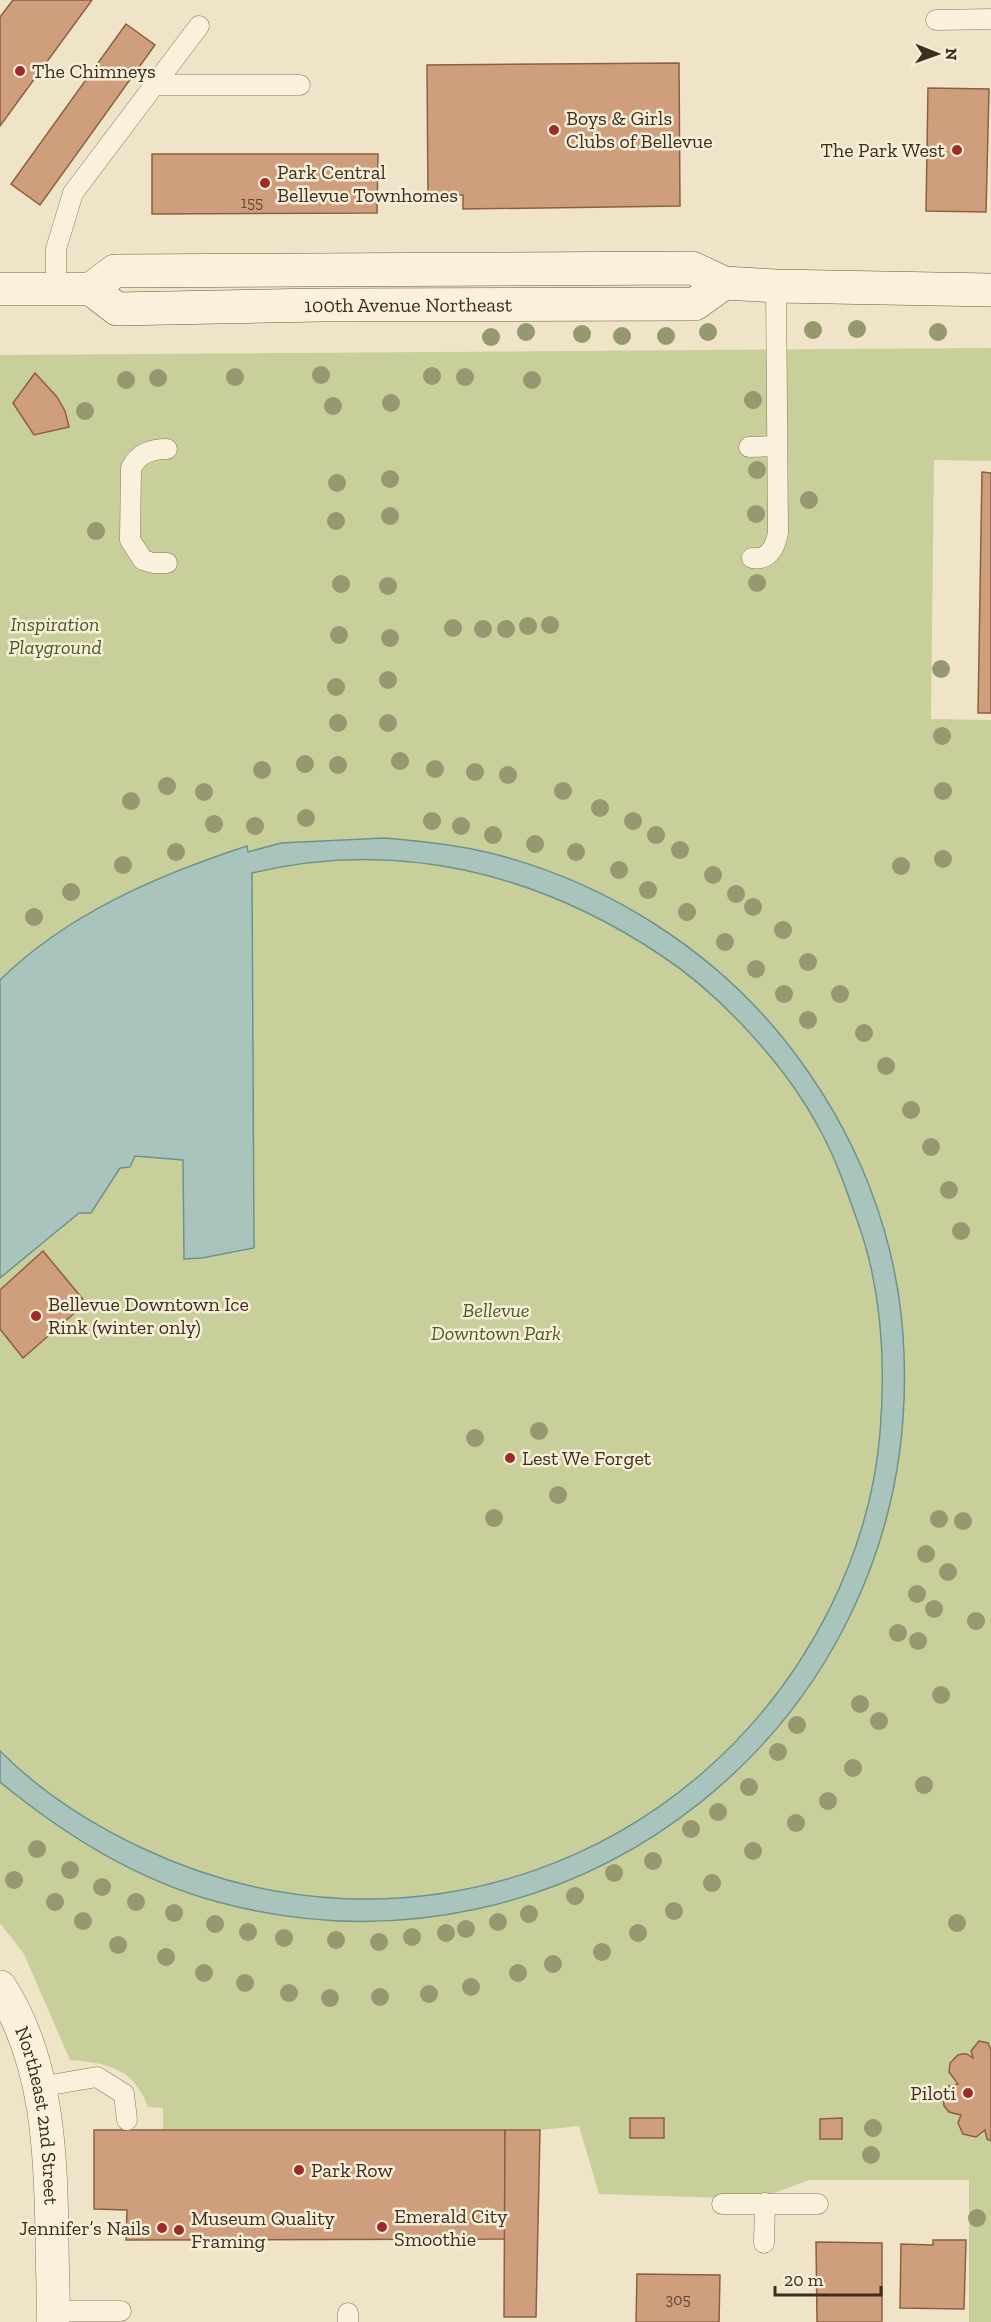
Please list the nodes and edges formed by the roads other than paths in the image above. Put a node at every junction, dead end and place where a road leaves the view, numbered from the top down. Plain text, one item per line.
1 (991, 19) edge
2 (936, 20) dead end
3 (199, 26) dead end
4 (153, 85) junction
5 (300, 85) dead end
6 (776, 286) junction
7 (56, 289) junction
8 (0, 290) edge
9 (991, 290) edge
10 (777, 446) junction
11 (749, 447) dead end
12 (167, 449) dead end
13 (752, 558) dead end
14 (167, 563) dead end
15 (0, 1987) edge
16 (39, 2087) junction
17 (127, 2120) dead end
18 (722, 2204) dead end
19 (765, 2204) junction
20 (818, 2204) dead end
21 (764, 2243) dead end
22 (121, 2311) dead end
23 (53, 2317) edge

1 - 2 lane
3 - 4 lane
4 - 5 lane
4 - 7 lane
6 - 7 main road, 100th Avenue Northeast
6 - 9 main road, 100th Avenue Northeast
6 - 10 lane
7 - 8 main road, 100th Avenue Northeast
10 - 11 lane
10 - 13 lane
12 - 14 lane
15 - 16 main road, Northeast 2nd Street
16 - 17 lane
16 - 23 main road, Northeast 2nd Street
18 - 19 lane
19 - 20 lane
19 - 21 lane
22 - 23 lane

